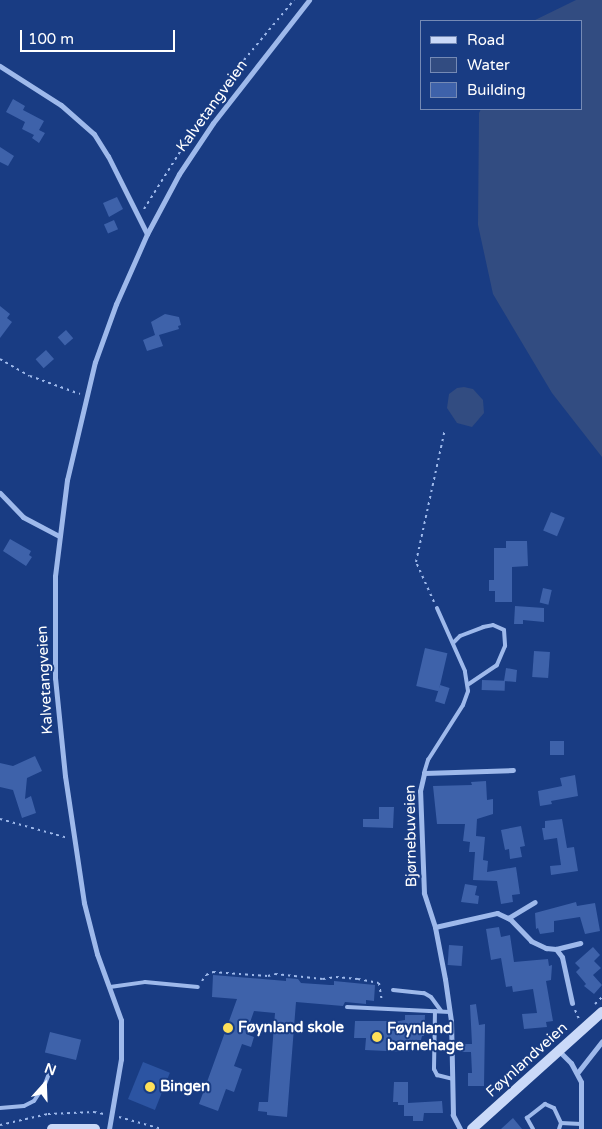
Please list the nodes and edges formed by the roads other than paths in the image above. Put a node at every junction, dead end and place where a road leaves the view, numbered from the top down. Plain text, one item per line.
1 (309, 0) edge
2 (0, 66) edge
3 (147, 234) junction
4 (0, 493) edge
5 (59, 536) junction
6 (437, 608) road end
7 (453, 643) junction
8 (469, 684) junction
9 (512, 770) dead end
10 (424, 773) junction
11 (535, 902) dead end
12 (508, 918) junction
13 (435, 927) junction
14 (580, 943) dead end
15 (556, 949) junction
16 (110, 987) junction
17 (198, 987) road end
18 (393, 990) dead end
19 (572, 1003) road end
20 (347, 1007) dead end
21 (435, 1011) junction
22 (441, 1011) junction
23 (450, 1012) junction
24 (602, 1012) edge
25 (602, 1041) edge
26 (559, 1051) junction
27 (52, 1066) dead end
28 (578, 1072) junction
29 (453, 1080) junction
30 (0, 1108) edge
31 (561, 1123) junction
32 (581, 1126) edge
33 (52, 1129) edge
34 (95, 1129) edge
35 (108, 1129) edge
36 (460, 1129) edge
37 (472, 1129) edge
38 (533, 1129) edge
39 (559, 1129) edge

1 - 3 street, Kalvetangveien
2 - 3 street
3 - 5 street, Kalvetangveien
4 - 5 street
5 - 16 street, Kalvetangveien
6 - 7 lane
7 - 8 lane
7 - 8 lane
8 - 10 lane, Bjørnebuveien
9 - 10 street, Bjørnebuveien
10 - 13 street, Bjørnebuveien
11 - 12 street
12 - 13 street
12 - 15 street
13 - 23 street, Bjørnebuveien
14 - 15 street
15 - 19 street
16 - 17 lane
16 - 35 street, Kalvetangveien
18 - 22 lane
20 - 21 lane
21 - 22 lane
21 - 29 lane
22 - 23 lane
23 - 29 street, Bjørnebuveien
24 - 26 main road, Føynlandveien
25 - 28 street
26 - 28 street
26 - 37 main road, Føynlandveien
27 - 30 lane
28 - 32 street
29 - 36 street, Bjørnebuveien
31 - 32 lane
31 - 38 lane
31 - 39 lane
33 - 34 main road

